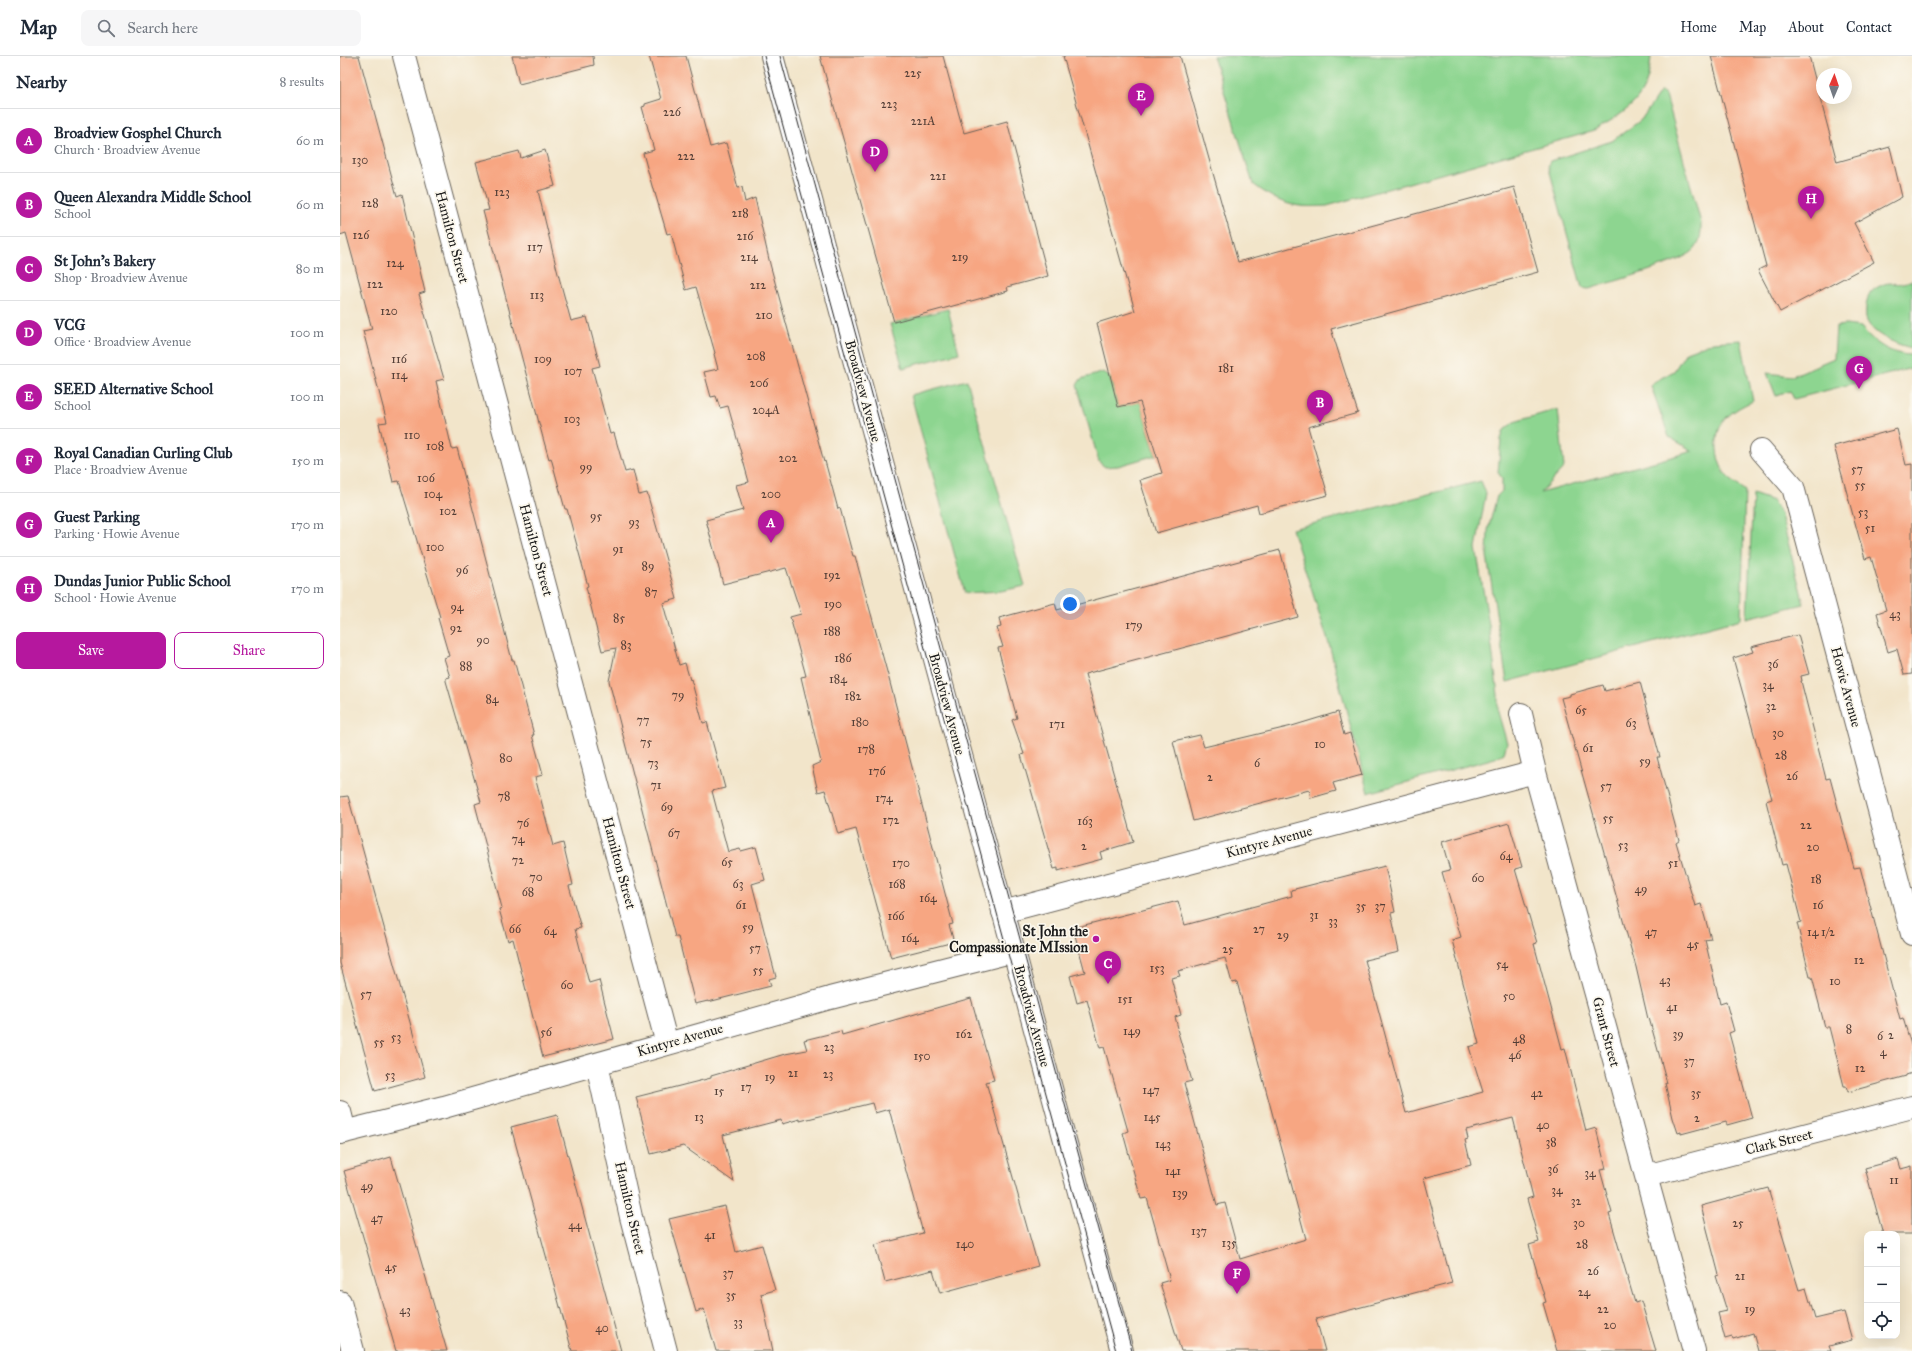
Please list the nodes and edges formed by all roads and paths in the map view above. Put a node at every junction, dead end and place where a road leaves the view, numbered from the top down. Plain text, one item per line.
1 (404, 56) edge
2 (772, 56) edge
3 (1761, 450) dead end
4 (1521, 714) dead end
5 (1535, 772) junction
6 (1003, 912) junction
7 (1912, 934) edge
8 (1014, 950) junction
9 (667, 1044) junction
10 (597, 1064) junction
11 (1912, 1107) edge
12 (342, 1126) edge
13 (1646, 1176) junction
14 (340, 1302) edge
15 (353, 1351) edge
16 (666, 1351) edge
17 (1122, 1351) edge
18 (1694, 1351) edge

1 - 9 street, Hamilton Street
2 - 6 street, Broadview Avenue
3 - 7 street, Howie Avenue
4 - 5 street, Grant Street
5 - 6 street, Kintyre Avenue
5 - 13 street, Grant Street
6 - 8 street, Broadview Avenue
8 - 9 street, Kintyre Avenue
8 - 17 street, Broadview Avenue
9 - 10 street, Kintyre Avenue
10 - 12 street, Kintyre Avenue
10 - 16 street, Hamilton Street
11 - 13 street, Clark Street
13 - 18 street, Grant Street
14 - 15 street

